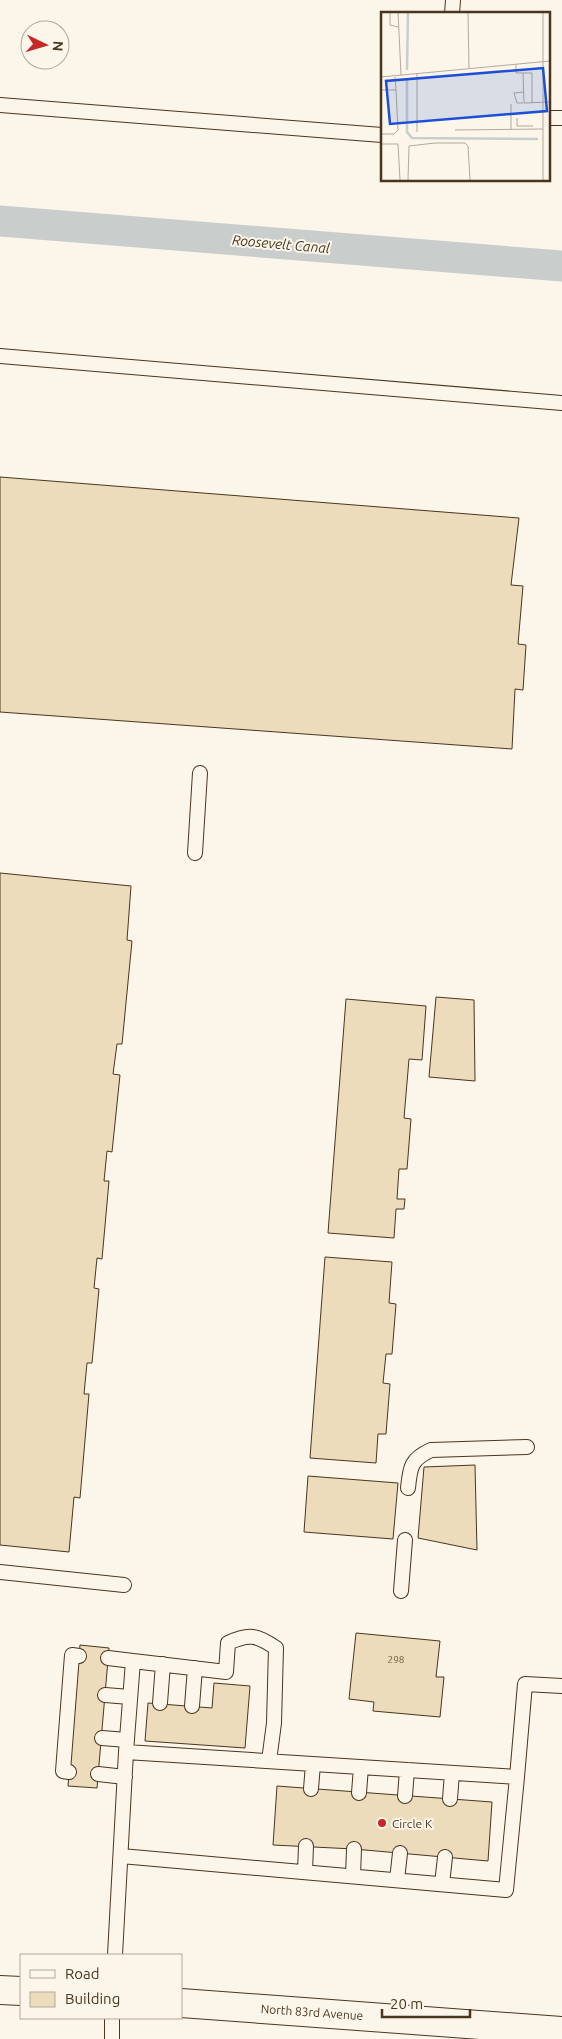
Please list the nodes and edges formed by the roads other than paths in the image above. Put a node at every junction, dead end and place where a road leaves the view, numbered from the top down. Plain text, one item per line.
1 (0, 104) edge
2 (381, 135) edge
3 (0, 356) edge
4 (562, 402) edge
5 (200, 773) dead end
6 (195, 852) dead end
7 (527, 1447) dead end
8 (408, 1488) dead end
9 (404, 1540) dead end
10 (0, 1572) edge
11 (124, 1585) dead end
12 (401, 1591) dead end
13 (79, 1656) dead end
14 (108, 1658) dead end
15 (133, 1661) junction
16 (163, 1664) junction
17 (195, 1668) junction
18 (562, 1686) edge
19 (105, 1695) dead end
20 (130, 1697) junction
21 (160, 1703) dead end
22 (192, 1706) dead end
23 (102, 1738) dead end
24 (126, 1746) junction
25 (269, 1761) junction
26 (313, 1764) junction
27 (361, 1767) junction
28 (407, 1770) junction
29 (69, 1772) dead end
30 (452, 1773) junction
31 (98, 1774) dead end
32 (124, 1777) junction
33 (517, 1777) junction
34 (311, 1789) dead end
35 (359, 1793) dead end
36 (405, 1796) dead end
37 (450, 1799) dead end
38 (306, 1846) dead end
39 (354, 1849) dead end
40 (400, 1853) dead end
41 (122, 1856) junction
42 (445, 1857) dead end
43 (305, 1872) junction
44 (353, 1876) junction
45 (397, 1880) junction
46 (442, 1884) junction
47 (115, 1954) edge
48 (0, 1990) edge
49 (20, 1991) edge
50 (182, 2003) edge
51 (112, 2019) edge
52 (562, 2031) edge
53 (112, 2039) edge

1 - 2 lane
3 - 4 lane
5 - 6 lane
7 - 8 lane
9 - 12 lane
10 - 11 lane
13 - 29 lane
14 - 15 lane
15 - 16 lane
15 - 20 lane
16 - 17 lane
16 - 21 lane
17 - 22 lane
17 - 25 lane
18 - 33 lane
19 - 20 lane
20 - 24 lane
23 - 24 lane
24 - 25 lane
24 - 32 lane
25 - 26 lane
26 - 27 lane
26 - 34 lane
27 - 28 lane
27 - 35 lane
28 - 30 lane
28 - 36 lane
30 - 33 lane
30 - 37 lane
31 - 32 lane
32 - 41 lane
33 - 46 lane
38 - 43 lane
39 - 44 lane
40 - 45 lane
41 - 43 lane
41 - 47 lane
42 - 46 lane
43 - 44 lane
44 - 45 lane
45 - 46 lane
48 - 49 main road
50 - 52 main road, North 83rd Avenue
51 - 53 lane

